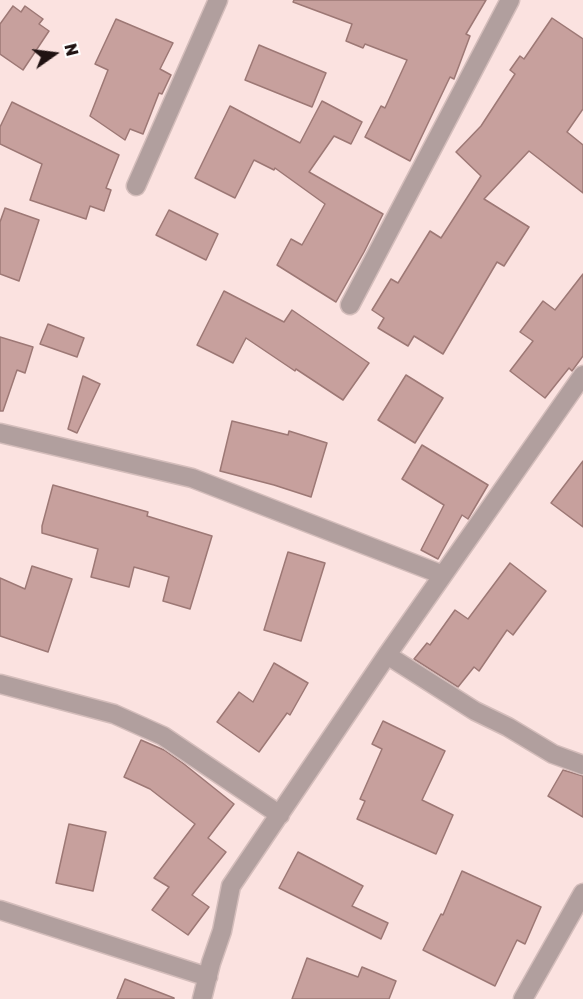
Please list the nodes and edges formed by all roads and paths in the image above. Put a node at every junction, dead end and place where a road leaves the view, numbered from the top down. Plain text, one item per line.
1 (218, 0) edge
2 (510, 0) edge
3 (136, 186) dead end
4 (350, 305) dead end
5 (583, 375) edge
6 (0, 433) edge
7 (443, 575) junction
8 (387, 655) junction
9 (0, 684) edge
10 (583, 765) edge
11 (280, 815) junction
12 (583, 893) edge
13 (0, 910) edge
14 (208, 977) junction
15 (202, 999) edge
16 (523, 999) edge

1 - 3 street
2 - 4 street
5 - 7 street
6 - 7 street
7 - 8 street
8 - 10 street
8 - 11 street
9 - 11 street
11 - 14 street
12 - 16 street
13 - 14 street
14 - 15 street

